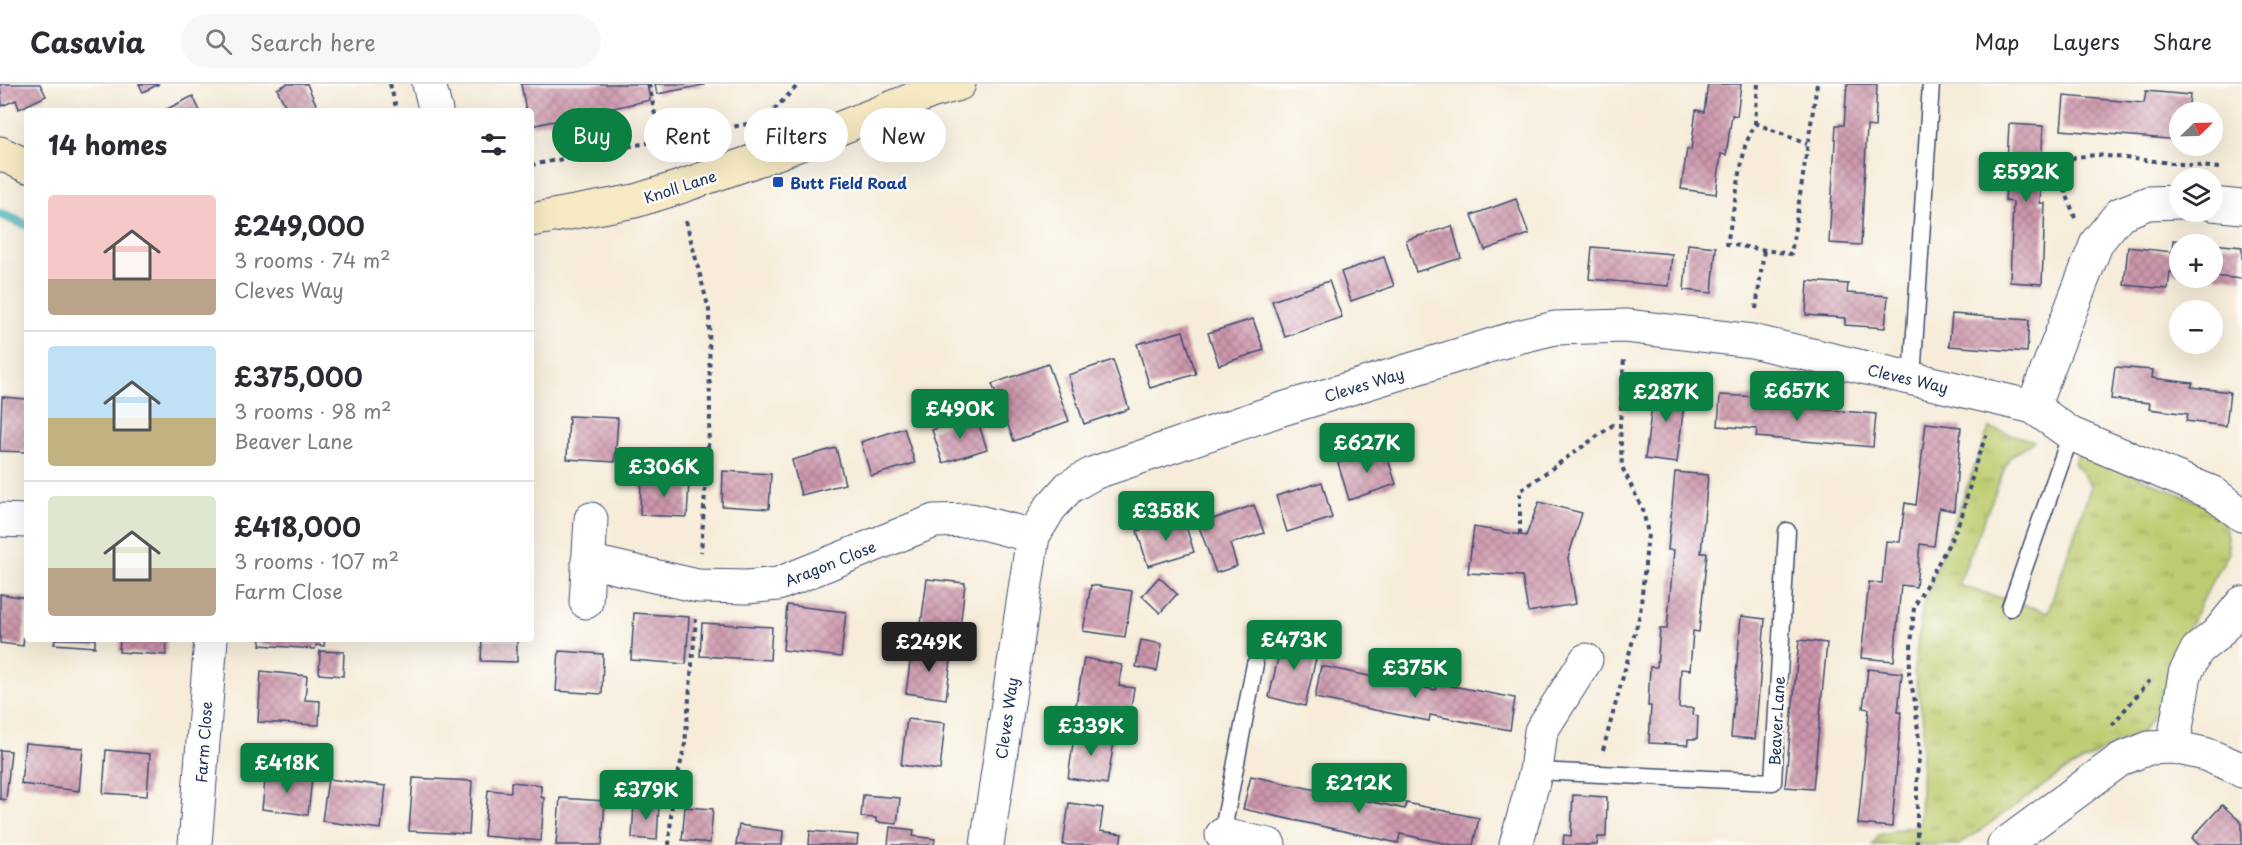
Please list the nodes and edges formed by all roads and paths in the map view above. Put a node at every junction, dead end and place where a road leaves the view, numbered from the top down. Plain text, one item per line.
1 (390, 84) edge
2 (429, 84) edge
3 (649, 84) edge
4 (799, 84) edge
5 (959, 84) edge
6 (1758, 84) edge
7 (1817, 84) edge
8 (1931, 84) edge
9 (396, 108) edge
10 (434, 108) edge
11 (654, 108) edge
12 (1755, 123) junction
13 (732, 127) edge
14 (644, 143) edge
15 (1808, 144) junction
16 (0, 153) edge
17 (534, 164) edge
18 (24, 165) edge
19 (677, 188) junction
20 (2169, 202) edge
21 (2223, 205) edge
22 (2242, 207) edge
23 (534, 219) edge
24 (1764, 250) junction
25 (1626, 326) junction
26 (1752, 341) junction
27 (1912, 379) junction
28 (1995, 398) junction
29 (2033, 407) junction
30 (1620, 425) junction
31 (2071, 434) junction
32 (2242, 514) edge
33 (591, 519) dead end
34 (0, 520) edge
35 (24, 521) edge
36 (1787, 531) dead end
37 (1520, 534) dead end
38 (1033, 536) junction
39 (588, 561) junction
40 (698, 586) junction
41 (586, 602) dead end
42 (2242, 603) edge
43 (2010, 608) dead end
44 (211, 642) edge
45 (2197, 650) junction
46 (1586, 660) dead end
47 (1255, 664) dead end
48 (2104, 733) dead end
49 (2173, 747) junction
50 (1536, 771) junction
51 (2242, 771) edge
52 (1596, 774) junction
53 (1222, 835) joint
54 (195, 845) edge
55 (669, 845) edge
56 (987, 845) edge
57 (1269, 845) edge
58 (1516, 845) edge
59 (1917, 845) edge
60 (2004, 845) edge

1 - 9 path
2 - 10 street
3 - 11 path
4 - 13 path
5 - 19 street, Knoll Lane
6 - 12 path
7 - 15 path
8 - 27 lane
12 - 15 path
12 - 24 path
14 - 17 path
15 - 24 path
16 - 18 street
19 - 23 street, Knoll Lane
19 - 40 path
20 - 29 street
21 - 22 street
24 - 26 path
25 - 26 street, Cleves Way
25 - 30 path
25 - 38 street, Cleves Way
26 - 27 street, Cleves Way
27 - 28 street, Cleves Way
28 - 29 street, Cleves Way
28 - 59 path
29 - 31 street, Cleves Way
30 - 37 path
30 - 52 path
31 - 32 street, Cleves Way
31 - 43 lane
33 - 39 street
34 - 35 street
36 - 52 lane, Beaver Lane
38 - 40 street, Aragon Close
38 - 56 street, Cleves Way
39 - 40 street, Aragon Close
39 - 41 street
40 - 55 path
42 - 45 street
44 - 54 street, Farm Close
45 - 48 path
45 - 49 street
46 - 50 street
47 - 53 lane
49 - 51 street
49 - 60 street
50 - 52 lane, Beaver Lane
50 - 58 street
53 - 57 street

